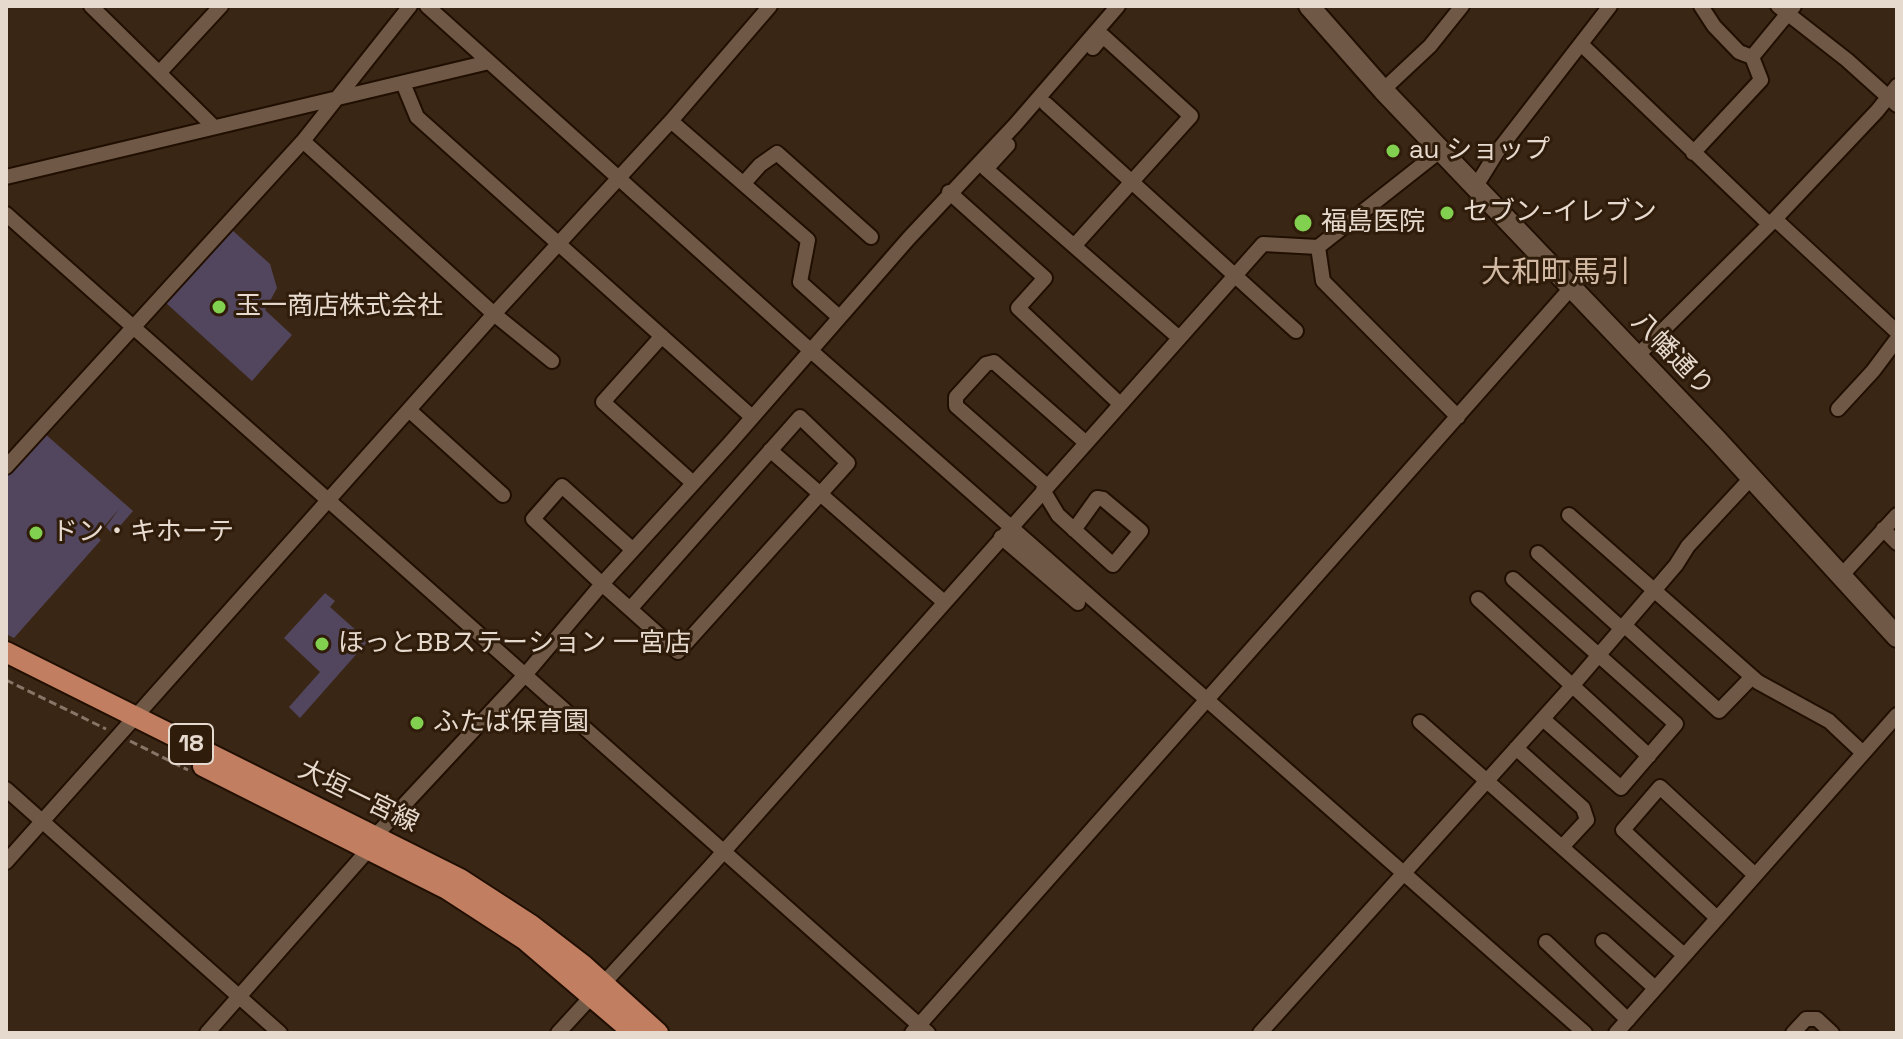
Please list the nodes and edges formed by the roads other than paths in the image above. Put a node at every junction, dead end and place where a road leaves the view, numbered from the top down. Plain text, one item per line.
1 (91, 6) edge
2 (221, 6) edge
3 (410, 6) edge
4 (427, 6) edge
5 (770, 6) edge
6 (1118, 6) edge
7 (1309, 6) edge
8 (1462, 6) edge
9 (1610, 6) edge
10 (1701, 6) edge
11 (1787, 8) edge
12 (1581, 44) junction
13 (1752, 57) junction
14 (489, 62) junction
15 (160, 72) junction
16 (403, 83) junction
17 (1383, 90) junction
18 (1894, 96) edge
19 (337, 98) junction
20 (1046, 104) junction
21 (671, 121) junction
22 (214, 127) junction
23 (303, 141) junction
24 (1441, 150) junction
25 (1693, 153) junction
26 (6, 177) edge
27 (619, 179) junction
28 (1131, 182) junction
29 (744, 183) junction
30 (1476, 186) junction
31 (949, 192) junction
32 (6, 214) edge
33 (1772, 222) junction
34 (871, 237) dead end
35 (558, 244) junction
36 (1074, 246) junction
37 (1318, 247) junction
38 (1233, 277) junction
39 (1571, 288) junction
40 (494, 314) junction
41 (839, 317) junction
42 (133, 327) junction
43 (1296, 331) dead end
44 (1897, 332) edge
45 (662, 336) junction
46 (1178, 337) junction
47 (1897, 339) edge
48 (810, 350) junction
49 (1637, 356) junction
50 (552, 361) dead end
51 (1120, 404) junction
52 (1838, 409) dead end
53 (409, 410) junction
54 (752, 417) junction
55 (1458, 417) junction
56 (1085, 442) junction
57 (770, 450) junction
58 (6, 467) edge
59 (1752, 477) junction
60 (693, 483) junction
61 (1045, 488) junction
62 (503, 495) dead end
63 (820, 496) junction
64 (328, 501) junction
65 (1569, 515) dead end
66 (1897, 515) edge
67 (1883, 529) junction
68 (1074, 530) junction
69 (1006, 531) junction
70 (1897, 543) edge
71 (633, 550) junction
72 (1538, 553) dead end
73 (1841, 576) junction
74 (1513, 579) dead end
75 (602, 584) junction
76 (1653, 591) junction
77 (1478, 599) dead end
78 (944, 602) junction
79 (1078, 603) dead end
80 (630, 609) junction
81 (1623, 627) junction
82 (1897, 637) edge
83 (6, 652) edge
84 (1599, 655) junction
85 (6, 668) edge
86 (525, 675) junction
87 (1752, 677) junction
88 (1573, 685) junction
89 (1207, 700) junction
90 (1897, 715) edge
91 (1543, 719) junction
92 (130, 722) junction
93 (1420, 722) dead end
94 (1516, 748) junction
95 (1863, 753) junction
96 (1649, 756) junction
97 (1486, 779) junction
98 (6, 789) edge
99 (43, 821) junction
100 (373, 842) junction
101 (1562, 847) junction
102 (723, 851) junction
103 (6, 862) edge
104 (1404, 873) junction
105 (1755, 875) junction
106 (1717, 918) junction
107 (1603, 941) dead end
108 (1546, 942) dead end
109 (1684, 955) junction
110 (1655, 988) junction
111 (597, 989) junction
112 (239, 997) junction
113 (1628, 1020) junction
114 (920, 1031) edge
115 (207, 1033) edge
116 (280, 1033) edge
117 (558, 1033) edge
118 (634, 1033) edge
119 (658, 1033) edge
120 (1260, 1033) edge
121 (1585, 1033) edge
122 (1616, 1033) edge
123 (1793, 1033) edge
124 (1832, 1033) edge

1 - 15 street
2 - 15 street
3 - 19 street
4 - 14 street
5 - 21 street
6 - 31 street
7 - 17 street, 八幡通り
8 - 17 street
9 - 12 street
10 - 13 street
11 - 13 street
11 - 18 street
12 - 25 street
12 - 30 street
13 - 25 street
14 - 16 street
14 - 27 street
15 - 22 street
16 - 19 street
16 - 35 street
17 - 24 street, 八幡通り
18 - 33 street
19 - 22 street
19 - 23 street
20 - 28 street
20 - 28 street
20 - 36 street
21 - 27 street
21 - 29 street
22 - 26 street
23 - 40 street
23 - 42 street
24 - 30 street, 八幡通り
24 - 37 street
25 - 33 street
27 - 35 street
27 - 48 street
28 - 36 street
28 - 38 street
29 - 34 street
29 - 41 street
30 - 39 street, 八幡通り
31 - 41 street
31 - 51 street
32 - 42 street
33 - 44 street
33 - 49 street
35 - 40 street
35 - 45 street
36 - 46 street
37 - 38 street
37 - 55 street
38 - 43 street
38 - 46 street
39 - 49 street, 八幡通り
39 - 55 street
40 - 50 street
40 - 53 street
41 - 48 street
42 - 58 street
42 - 64 street
45 - 54 street
45 - 60 street
46 - 51 street
47 - 52 street
48 - 54 street
48 - 69 street
49 - 59 street, 八幡通り
51 - 56 street
53 - 62 street
53 - 64 street
54 - 60 street
55 - 89 street
56 - 61 street
56 - 61 street
57 - 63 street
57 - 63 street
57 - 80 street
59 - 73 street, 八幡通り
59 - 76 street
60 - 71 street
61 - 68 street
61 - 69 street
63 - 78 street
63 - 80 street
64 - 86 street
64 - 92 street
65 - 76 street
66 - 67 street
67 - 70 street
67 - 73 street
68 - 68 street
69 - 78 street
69 - 79 street
69 - 89 street
71 - 75 street
71 - 75 street
72 - 81 street
73 - 82 street, 八幡通り
74 - 84 street
75 - 80 street
75 - 86 street
76 - 81 street
76 - 87 street
77 - 88 street
78 - 102 street
81 - 84 street
81 - 87 street
83 - 92 main road, 大垣一宮線 / 18
84 - 88 street
84 - 96 street
85 - 92 main road, 大垣一宮線 / 18
86 - 100 street
86 - 102 street
87 - 95 street
88 - 91 street
88 - 96 street
89 - 104 street
89 - 114 street
90 - 95 street
91 - 94 street
91 - 96 street
92 - 99 street
92 - 100 main road, 大垣一宮線 / 18
93 - 97 street
94 - 97 street
94 - 101 street
95 - 105 street
97 - 101 street
97 - 104 street
98 - 99 street
99 - 103 street
99 - 112 street
100 - 111 main road, 大垣一宮線 / 18
100 - 112 street
101 - 109 street
102 - 111 street
102 - 114 street
104 - 120 street
104 - 121 street
105 - 106 street
105 - 106 street
106 - 109 street
107 - 110 street
108 - 113 street
109 - 110 street
110 - 113 street
111 - 117 street
111 - 118 main road, 大垣一宮線 / 18
111 - 119 main road, 大垣一宮線 / 18
112 - 115 street
112 - 116 street
113 - 122 street
123 - 124 street

